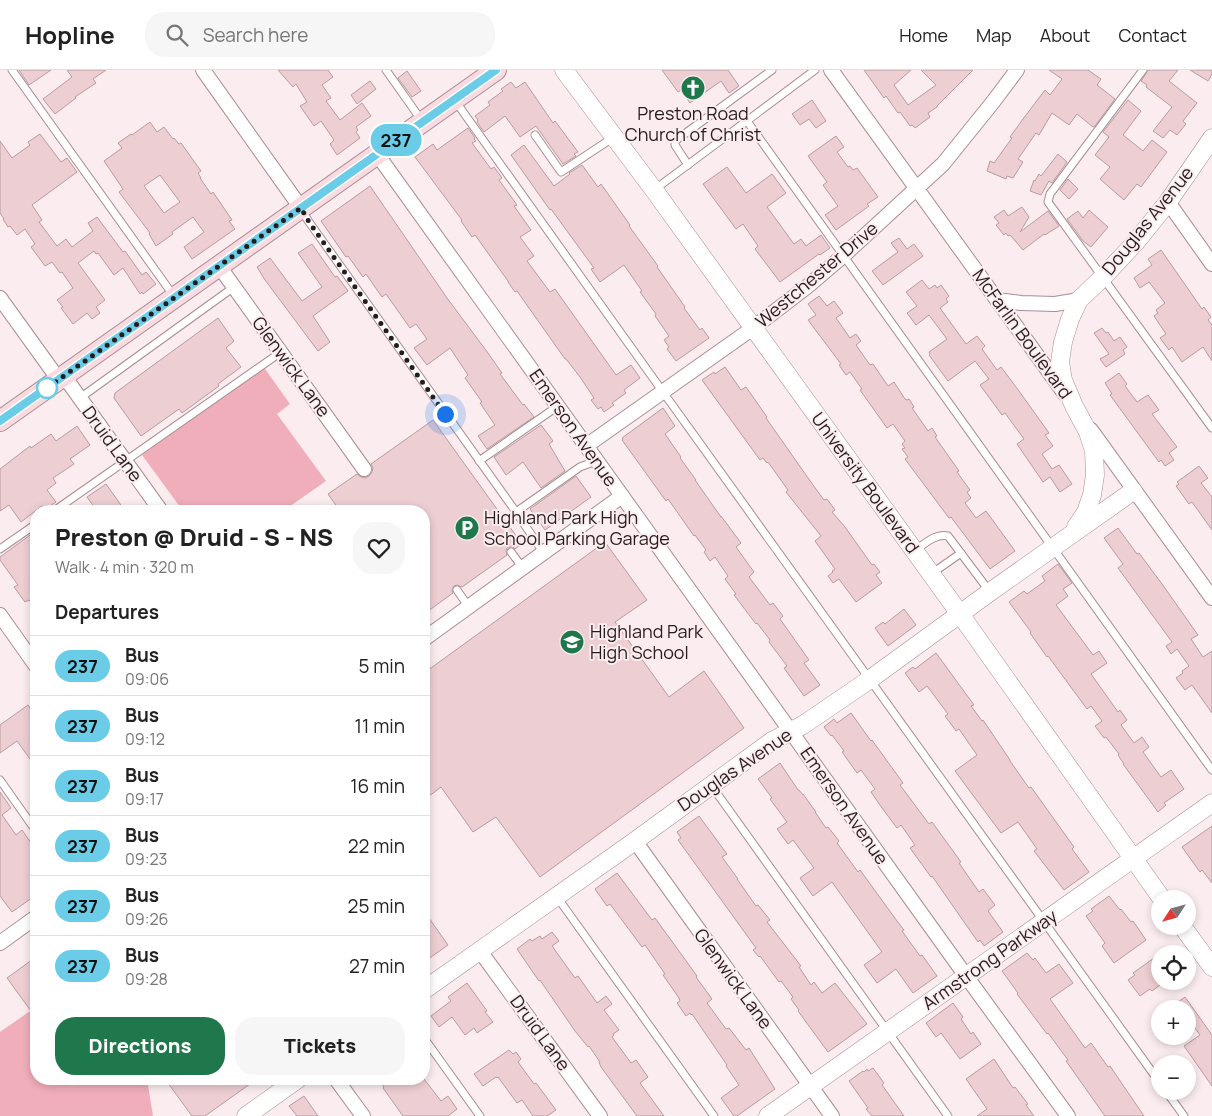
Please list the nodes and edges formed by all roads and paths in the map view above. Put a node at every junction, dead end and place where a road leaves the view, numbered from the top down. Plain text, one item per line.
1 (12, 70) edge
2 (203, 70) edge
3 (386, 70) edge
4 (496, 70) edge
5 (564, 70) edge
6 (772, 70) edge
7 (815, 70) edge
8 (1017, 70) edge
9 (1143, 70) edge
10 (833, 71) edge
11 (454, 99) junction
12 (747, 121) junction
13 (423, 122) junction
14 (535, 136) dead end
15 (614, 136) junction
16 (1212, 138) edge
17 (377, 154) junction
18 (688, 165) junction
19 (917, 188) junction
20 (654, 190) junction
21 (1168, 202) junction
22 (301, 208) junction
23 (843, 256) junction
24 (1212, 264) edge
25 (219, 266) junction
26 (1102, 278) junction
27 (234, 287) junction
28 (0, 298) edge
29 (175, 298) junction
30 (997, 300) junction
31 (1079, 300) junction
32 (753, 328) junction
33 (280, 352) junction
34 (61, 378) junction
35 (663, 392) junction
36 (79, 399) junction
37 (558, 406) junction
38 (1074, 406) junction
39 (0, 421) edge
40 (1212, 428) edge
41 (586, 446) junction
42 (479, 461) junction
43 (596, 461) junction
44 (125, 462) junction
45 (364, 468) dead end
46 (1134, 490) junction
47 (622, 496) junction
48 (63, 505) edge
49 (157, 505) edge
50 (516, 512) junction
51 (30, 528) edge
52 (1071, 534) junction
53 (1053, 547) junction
54 (0, 549) edge
55 (914, 551) junction
56 (511, 552) dead end
57 (543, 552) junction
58 (961, 552) junction
59 (522, 567) junction
60 (931, 574) junction
61 (457, 590) dead end
62 (990, 592) junction
63 (1212, 598) edge
64 (468, 606) junction
65 (960, 614) junction
66 (0, 615) edge
67 (430, 634) edge
68 (30, 658) edge
69 (869, 680) junction
70 (791, 731) junction
71 (1212, 770) edge
72 (0, 780) edge
73 (711, 785) junction
74 (1212, 803) edge
75 (30, 822) edge
76 (635, 841) junction
77 (1133, 859) junction
78 (1155, 890) edge
79 (556, 897) junction
80 (30, 921) edge
81 (1044, 922) junction
82 (1188, 935) edge
83 (0, 943) edge
84 (480, 950) junction
85 (1212, 968) edge
86 (966, 976) junction
87 (430, 986) edge
88 (887, 1032) junction
89 (430, 1046) edge
90 (1151, 1071) edge
91 (290, 1085) edge
92 (340, 1085) edge
93 (810, 1086) junction
94 (1172, 1100) edge
95 (246, 1116) edge
96 (363, 1116) edge
97 (480, 1116) edge
98 (600, 1116) edge
99 (714, 1116) edge
100 (768, 1116) edge
101 (832, 1116) edge
102 (948, 1116) edge
103 (1068, 1116) edge
104 (1184, 1116) edge

1 - 29 lane
2 - 22 street
3 - 13 lane
4 - 11 main road
5 - 15 street, University Boulevard
6 - 18 lane
7 - 12 lane
8 - 19 street, Westchester Drive
9 - 26 lane
10 - 19 street, McFarlin Boulevard
11 - 13 main road
11 - 35 lane
12 - 18 lane
12 - 23 lane
13 - 17 main road
14 - 15 lane
15 - 20 street, University Boulevard
16 - 21 street, Douglas Avenue
17 - 22 main road
17 - 37 street, Emerson Avenue
18 - 20 lane
19 - 23 street, Westchester Drive
19 - 30 street, McFarlin Boulevard
20 - 32 street, University Boulevard
21 - 24 street
21 - 26 street, Douglas Avenue
22 - 25 main road
22 - 42 lane
23 - 32 street, Westchester Drive
23 - 53 lane
25 - 27 street, Glenwick Lane
25 - 29 main road
26 - 31 street, Douglas Avenue
26 - 40 lane
27 - 33 street, Glenwick Lane
27 - 36 lane
28 - 34 street, Druid Lane
29 - 34 main road
30 - 31 street
30 - 38 street, McFarlin Boulevard
31 - 38 street, Douglas Avenue
32 - 35 street, Westchester Drive
32 - 55 street, University Boulevard
33 - 44 lane
33 - 45 street, Glenwick Lane
34 - 36 street, Druid Lane
34 - 39 main road
35 - 41 street, Westchester Drive
35 - 69 lane
36 - 44 street, Druid Lane
37 - 41 street, Emerson Avenue
37 - 42 lane
38 - 46 street, McFarlin Boulevard
38 - 52 street, Douglas Avenue
41 - 43 street, Emerson Avenue
42 - 50 lane
43 - 47 street, Emerson Avenue
43 - 50 lane
44 - 48 lane
44 - 49 street, Druid Lane
46 - 52 street, Douglas Avenue
46 - 63 street, McFarlin Boulevard
47 - 57 street
47 - 70 street, Emerson Avenue
50 - 57 lane
51 - 54 lane
52 - 53 street, Douglas Avenue
53 - 62 street, Douglas Avenue
53 - 71 lane
55 - 58 lane
55 - 60 street, University Boulevard
56 - 59 lane
57 - 59 street
58 - 60 lane
58 - 62 lane
59 - 64 street
60 - 65 street, University Boulevard
61 - 64 lane
62 - 65 street, Douglas Avenue
64 - 67 street
65 - 69 street, Douglas Avenue
65 - 77 street, University Boulevard
66 - 68 street
69 - 70 street, Douglas Avenue
69 - 81 lane
70 - 73 street, Douglas Avenue
70 - 86 street, Emerson Avenue
72 - 75 lane
73 - 76 street, Douglas Avenue
73 - 88 lane
74 - 77 street, Armstrong Parkway
76 - 79 street, Douglas Avenue
76 - 93 street, Glenwick Lane
77 - 78 street, University Boulevard
77 - 81 street, Armstrong Parkway
79 - 84 street, Douglas Avenue
79 - 99 lane
80 - 83 street
81 - 86 street, Armstrong Parkway
81 - 90 lane
82 - 85 street
84 - 87 street, Douglas Avenue
84 - 98 street, Druid Lane
86 - 88 street, Armstrong Parkway
86 - 103 street, Emerson Avenue
88 - 93 street, Armstrong Parkway
88 - 102 lane
89 - 97 lane
91 - 95 street
92 - 96 street
93 - 100 street, Armstrong Parkway
93 - 101 street, Glenwick Lane
94 - 104 lane

